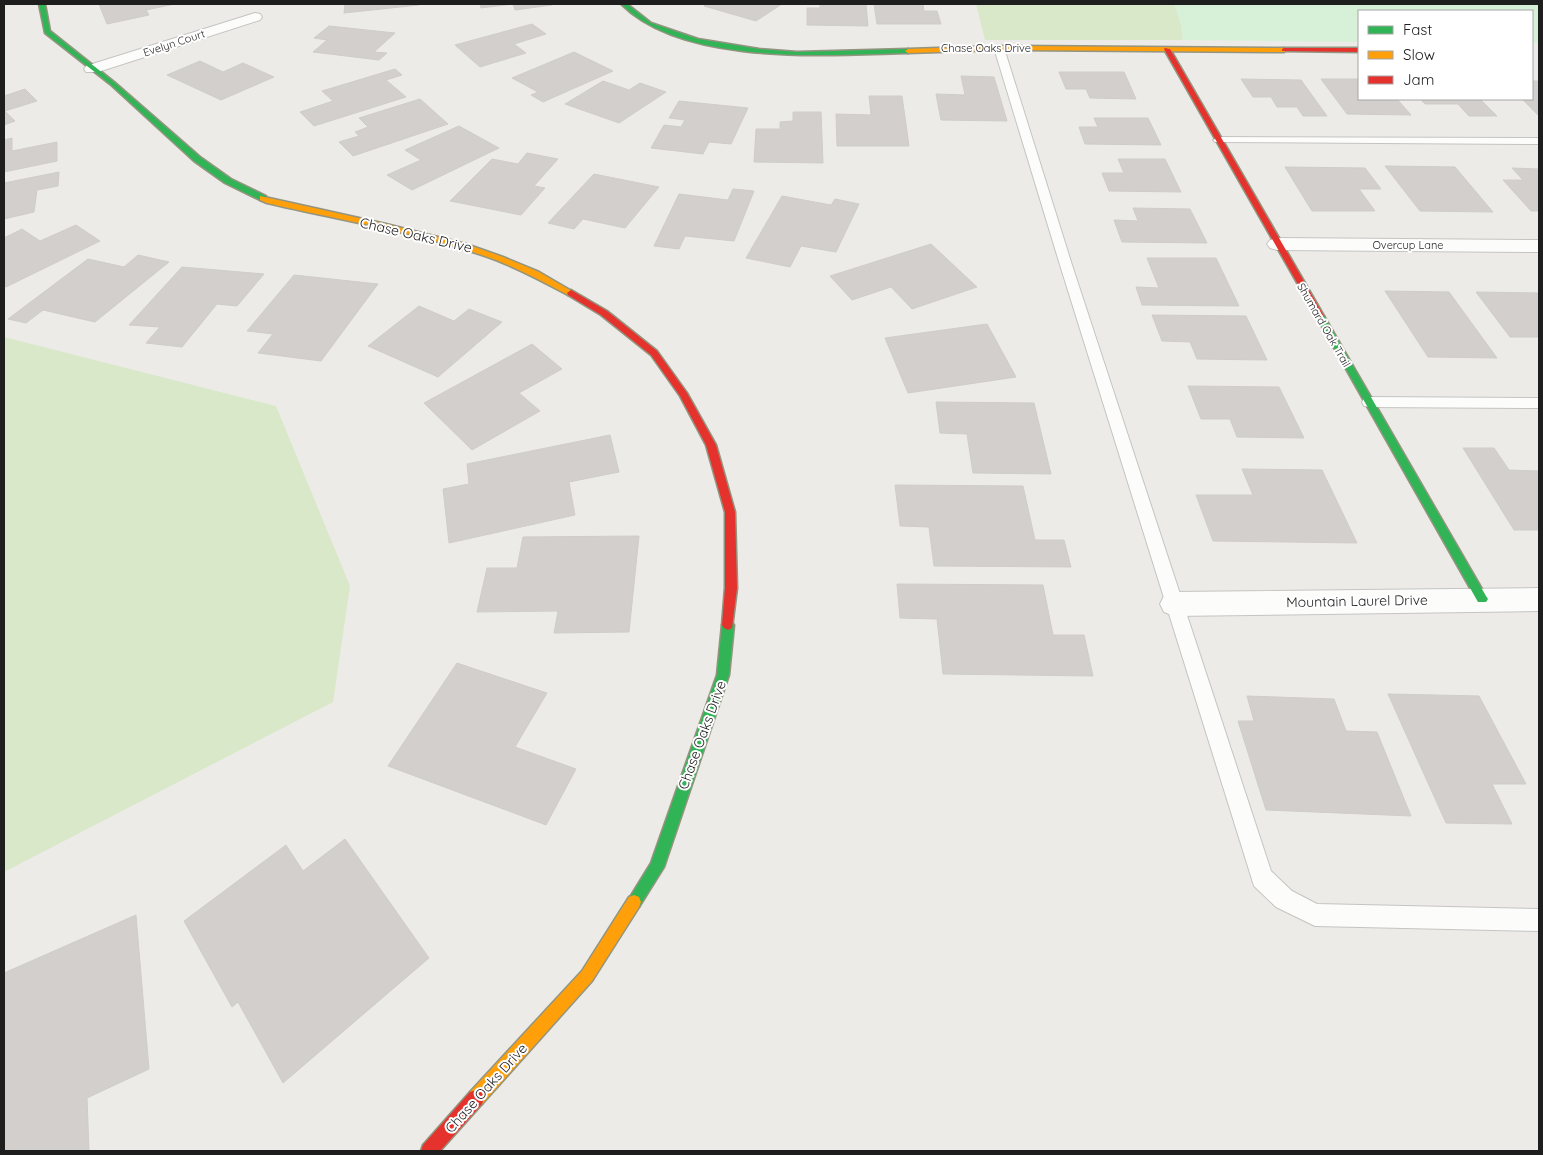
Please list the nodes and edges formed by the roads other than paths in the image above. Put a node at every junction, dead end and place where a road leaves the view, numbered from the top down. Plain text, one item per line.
1 (42, 4) edge
2 (624, 4) edge
3 (255, 17) dead end
4 (999, 48) junction
5 (1167, 50) junction
6 (1358, 50) edge
7 (92, 69) junction
8 (1219, 140) junction
9 (1539, 142) edge
10 (1277, 244) junction
11 (1539, 246) edge
12 (1369, 402) junction
13 (1539, 403) edge
14 (1482, 599) junction
15 (1539, 599) edge
16 (1174, 604) junction
17 (1539, 920) edge
18 (429, 1151) edge

1 - 7 street, Chase Oaks Drive
2 - 4 street, Chase Oaks Drive
3 - 7 street, Evelyn Court
4 - 5 street, Chase Oaks Drive
4 - 16 lane
5 - 6 street, Chase Oaks Drive
5 - 8 street, Shumard Oak Trail
7 - 18 street, Chase Oaks Drive
8 - 9 lane
8 - 10 street, Shumard Oak Trail
10 - 11 street, Overcup Lane
10 - 12 street, Shumard Oak Trail
12 - 13 lane
12 - 14 street, Shumard Oak Trail
14 - 15 street, Mountain Laurel Drive
14 - 16 street, Mountain Laurel Drive
16 - 17 lane

